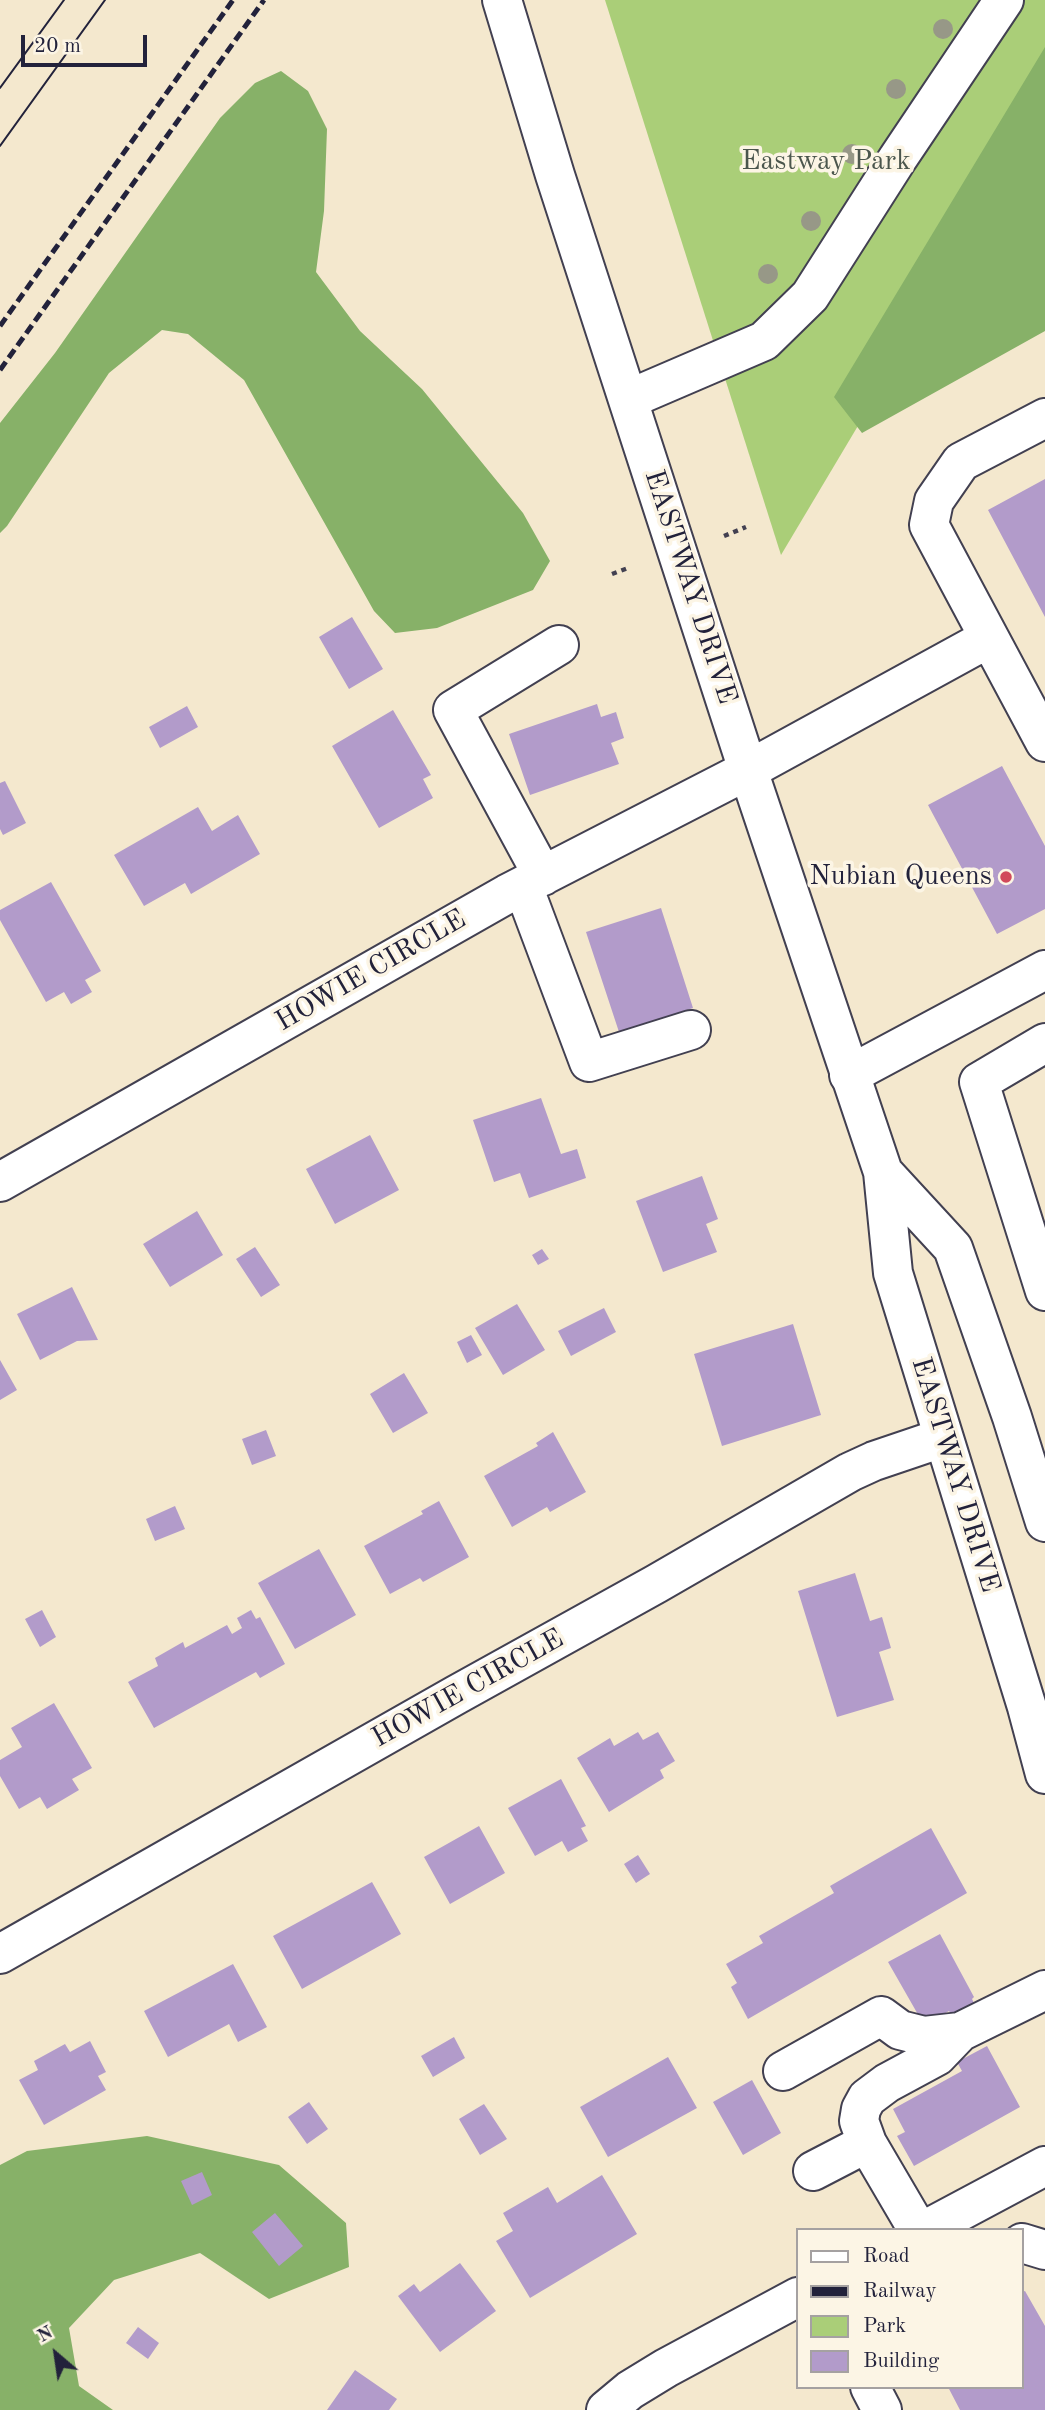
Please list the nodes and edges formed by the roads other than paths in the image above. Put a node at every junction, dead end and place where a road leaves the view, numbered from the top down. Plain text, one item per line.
1 (502, 0) edge
2 (1004, 0) edge
3 (629, 399) junction
4 (1045, 418) edge
5 (989, 638) junction
6 (559, 645) dead end
7 (1045, 742) edge
8 (748, 769) junction
9 (533, 881) junction
10 (1045, 970) edge
11 (691, 1030) dead end
12 (1045, 1044) edge
13 (849, 1075) junction
14 (883, 1172) junction
15 (0, 1182) edge
16 (1045, 1291) edge
17 (942, 1438) junction
18 (1045, 1522) edge
19 (1045, 1774) edge
20 (0, 1954) edge
21 (1045, 1990) edge
22 (960, 2032) junction
23 (783, 2071) dead end
24 (867, 2143) junction
25 (1045, 2166) edge
26 (813, 2171) dead end
27 (917, 2228) edge
28 (929, 2228) edge
29 (1024, 2244) edge
30 (1045, 2250) edge
31 (796, 2298) edge
32 (871, 2389) edge
33 (606, 2410) edge
34 (883, 2410) edge

1 - 3 street, EASTWAY DRIVE
2 - 3 street
3 - 8 street, EASTWAY DRIVE
4 - 5 street
5 - 7 street
5 - 8 street, HOWIE CIRCLE
6 - 9 street
8 - 9 street, HOWIE CIRCLE
8 - 13 street, EASTWAY DRIVE
9 - 11 street
9 - 15 street, HOWIE CIRCLE
10 - 13 street
12 - 16 street
13 - 14 street, EASTWAY DRIVE
14 - 17 street, EASTWAY DRIVE
14 - 18 street, EASTWAY DRIVE
17 - 19 street, EASTWAY DRIVE
17 - 20 street, HOWIE CIRCLE
21 - 22 street
22 - 23 street
22 - 24 street
24 - 26 street
24 - 27 street
25 - 28 street
29 - 30 street
31 - 33 street
32 - 34 street

